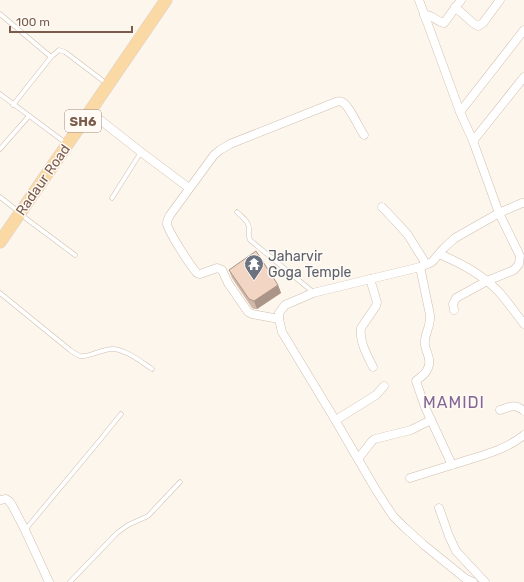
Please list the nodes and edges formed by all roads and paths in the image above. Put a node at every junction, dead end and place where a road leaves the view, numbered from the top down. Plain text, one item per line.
1 (156, 0) edge
2 (166, 0) edge
3 (419, 0) edge
4 (461, 0) edge
5 (500, 0) edge
6 (455, 7) junction
7 (0, 14) edge
8 (424, 15) junction
9 (524, 30) edge
10 (51, 57) junction
11 (524, 77) edge
12 (102, 80) junction
13 (0, 94) edge
14 (13, 105) junction
15 (90, 112) junction
16 (460, 112) junction
17 (29, 116) junction
18 (364, 135) dead end
19 (63, 141) junction
20 (473, 142) junction
21 (0, 149) edge
22 (140, 152) junction
23 (189, 188) junction
24 (0, 197) edge
25 (112, 198) dead end
26 (524, 204) edge
27 (382, 207) dead end
28 (17, 211) junction
29 (236, 212) dead end
30 (499, 213) junction
31 (0, 229) edge
32 (0, 242) edge
33 (439, 254) junction
34 (75, 255) dead end
35 (423, 265) junction
36 (370, 279) junction
37 (487, 281) junction
38 (313, 292) junction
39 (0, 293) edge
40 (454, 310) dead end
41 (278, 319) junction
42 (524, 324) edge
43 (373, 367) dead end
44 (152, 369) dead end
45 (384, 386) dead end
46 (500, 410) dead end
47 (524, 411) edge
48 (121, 414) dead end
49 (336, 420) junction
50 (431, 420) junction
51 (524, 435) edge
52 (358, 459) junction
53 (452, 464) junction
54 (410, 478) dead end
55 (180, 482) dead end
56 (0, 500) edge
57 (439, 508) dead end
58 (25, 530) junction
59 (49, 582) edge
60 (70, 582) edge
61 (473, 582) edge
62 (485, 582) edge

1 - 12 main road, Radaur Road / SH6
2 - 15 main road, Radaur Road / SH6
3 - 8 street
4 - 6 street
5 - 6 street
6 - 8 street
7 - 10 lane
8 - 16 street
9 - 16 street
10 - 12 lane
10 - 14 lane
11 - 20 street
12 - 19 main road, Radaur Road / SH6
13 - 14 lane
14 - 17 lane
15 - 22 street
15 - 28 main road, Radaur Road / SH6
16 - 20 street
17 - 19 lane
17 - 21 lane
18 - 23 street
19 - 28 main road, Radaur Road / SH6
20 - 30 street
22 - 23 street
22 - 25 lane
23 - 41 street
24 - 28 lane
26 - 30 street
27 - 35 street
28 - 31 main road, Radaur Road / SH6
28 - 32 main road, Radaur Road / SH6
28 - 34 lane
29 - 38 lane
30 - 33 street
30 - 37 street
33 - 35 street
33 - 37 street
35 - 36 street
35 - 50 street
36 - 38 street
36 - 43 street
37 - 40 street
37 - 42 street
38 - 41 street
39 - 44 lane
41 - 49 street
45 - 49 street
46 - 47 street
48 - 58 lane
49 - 52 street
50 - 52 street
50 - 53 street
51 - 53 street
52 - 61 street
53 - 54 street
55 - 60 lane
56 - 58 street
57 - 62 street
58 - 59 street

